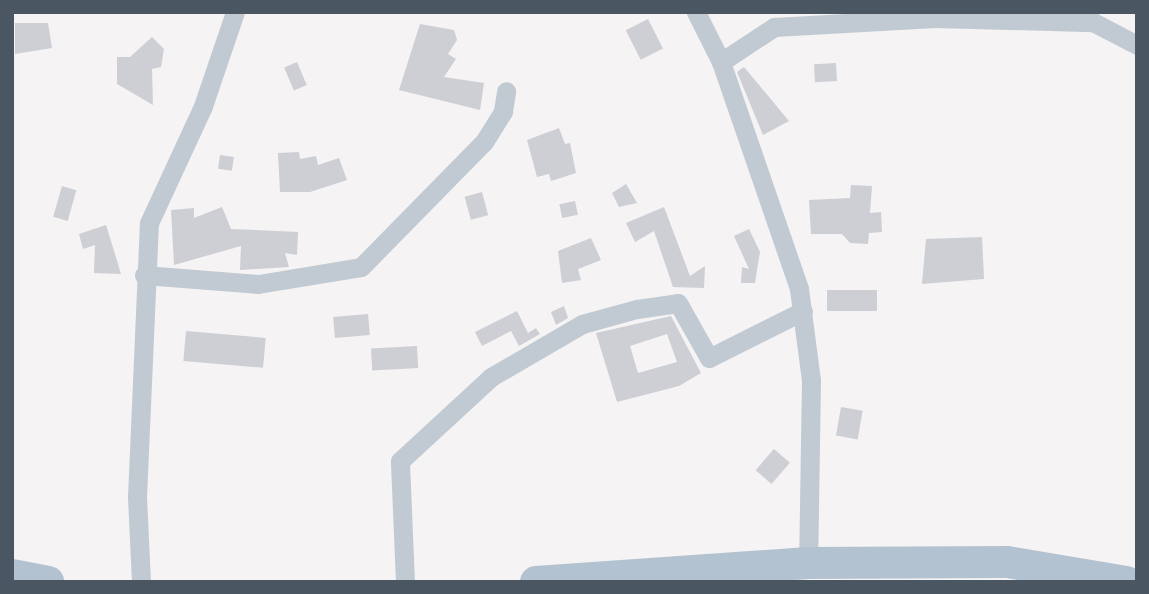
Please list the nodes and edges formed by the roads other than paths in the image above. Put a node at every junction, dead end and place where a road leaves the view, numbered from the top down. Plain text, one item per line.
1 (235, 12) edge
2 (699, 13) edge
3 (1137, 45) edge
4 (721, 62) junction
5 (506, 91) dead end
6 (144, 275) junction
7 (805, 320) junction
8 (808, 563) junction
9 (12, 575) edge
10 (48, 582) edge
11 (141, 582) edge
12 (405, 582) edge
13 (536, 582) edge
14 (1126, 582) edge

1 - 6 street
2 - 4 street
3 - 4 street
4 - 7 street
5 - 6 street
6 - 11 street
7 - 8 street
7 - 12 street
8 - 13 main road
8 - 14 main road
9 - 10 main road

